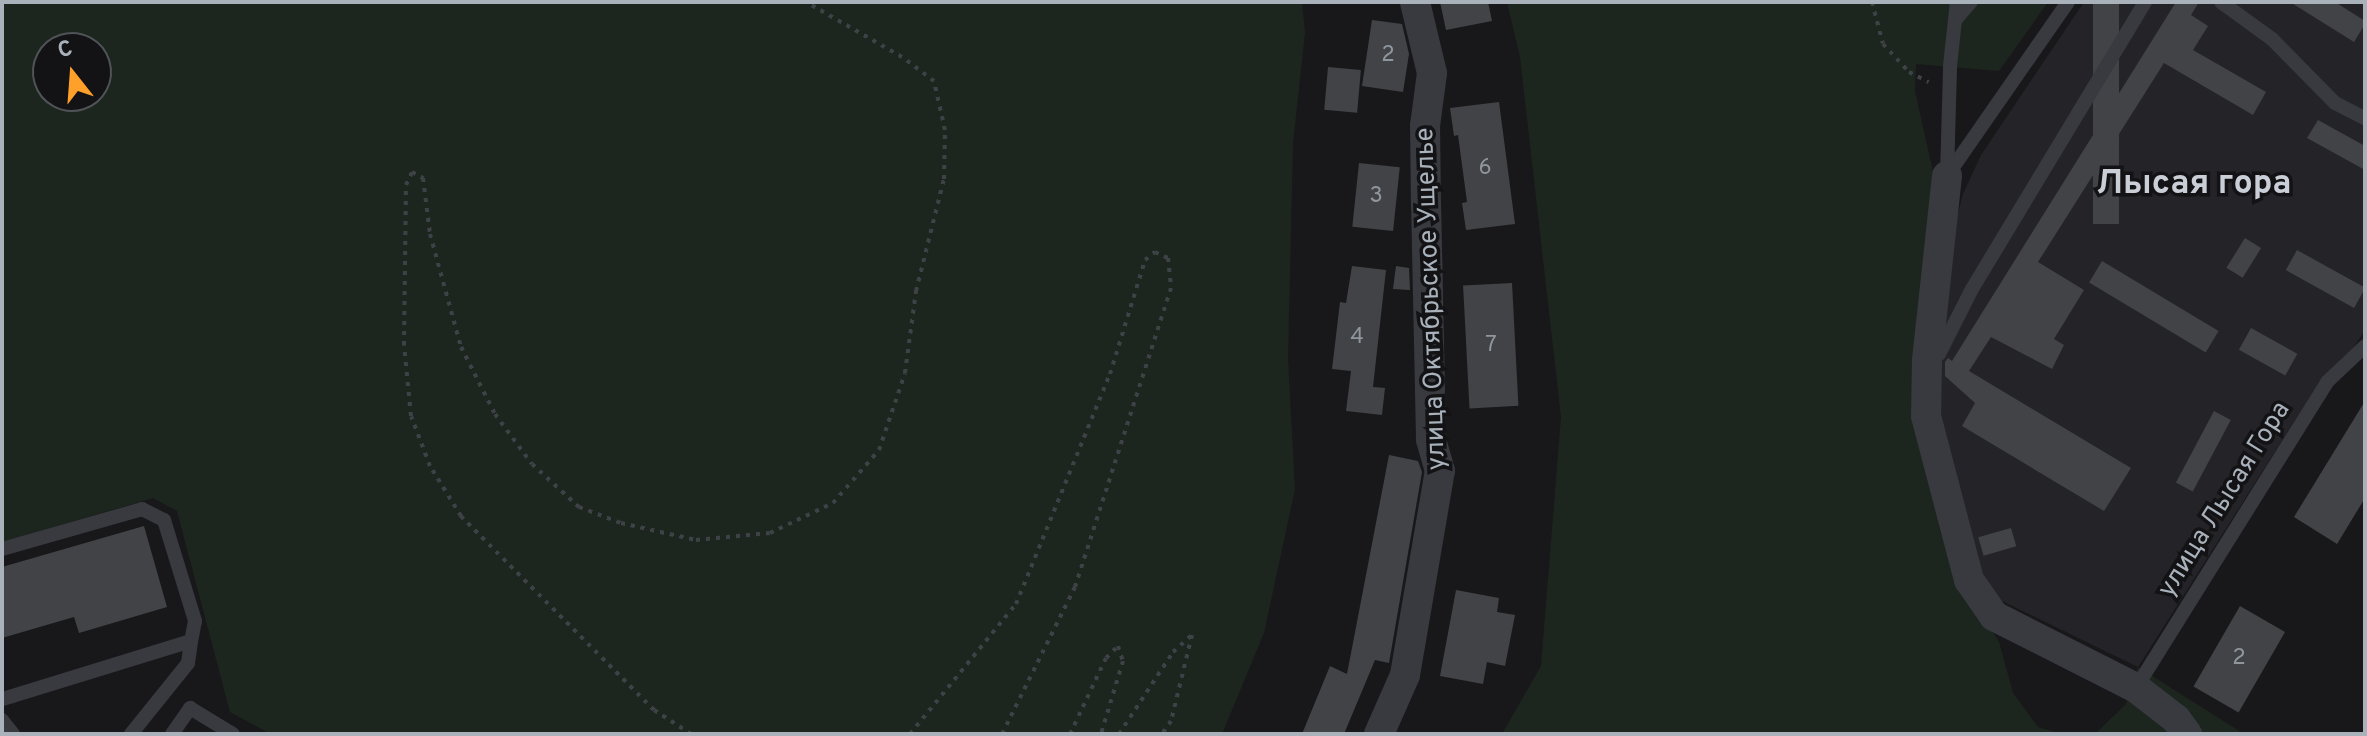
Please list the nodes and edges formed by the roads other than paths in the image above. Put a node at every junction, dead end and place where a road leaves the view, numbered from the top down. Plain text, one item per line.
1 (1415, 2) edge
2 (1957, 2) edge
3 (1971, 2) edge
4 (2068, 2) edge
5 (2145, 2) edge
6 (2221, 2) edge
7 (1956, 19) junction
8 (2364, 117) edge
9 (1947, 176) junction
10 (2365, 346) edge
11 (1927, 361) junction
12 (2, 549) edge
13 (191, 641) junction
14 (2136, 688) junction
15 (2, 699) edge
16 (2, 720) edge
17 (13, 734) edge
18 (131, 734) edge
19 (172, 734) edge
20 (233, 734) edge
21 (1379, 734) edge
22 (2187, 734) edge

1 - 21 street, улица Октябрьское Ущелье
2 - 7 lane
3 - 7 lane
4 - 9 lane
5 - 11 lane
6 - 8 lane
7 - 9 lane
9 - 11 street
10 - 14 lane, улица Лысая Гора
11 - 14 street
12 - 13 lane
13 - 15 lane
13 - 18 lane
14 - 22 street
16 - 17 lane
19 - 20 lane

